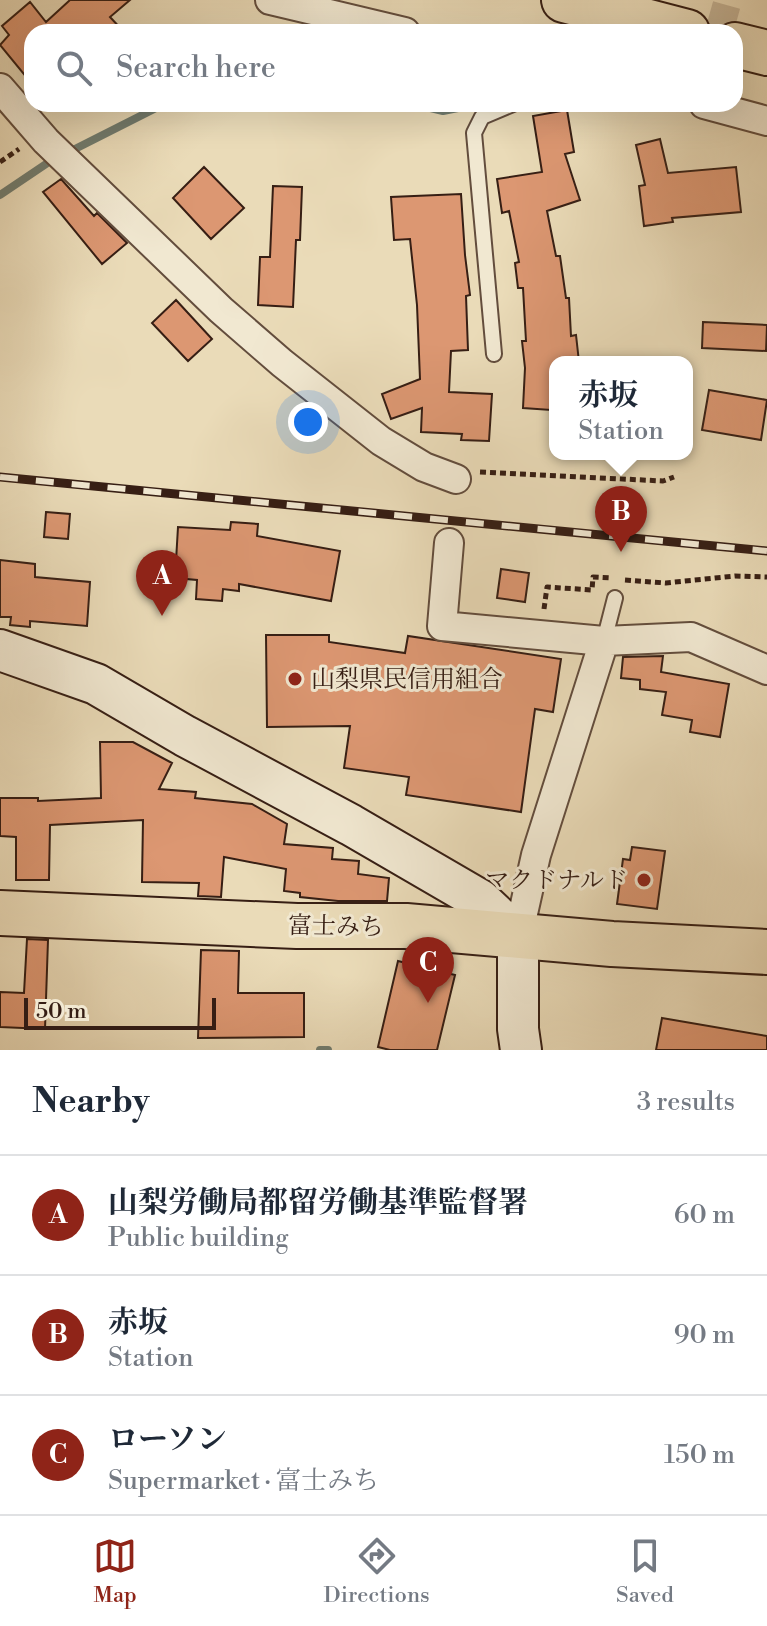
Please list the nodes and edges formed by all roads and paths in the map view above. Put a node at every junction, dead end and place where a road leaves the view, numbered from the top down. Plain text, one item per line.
1 (270, 0) edge
2 (564, 0) edge
3 (371, 24) edge
4 (656, 24) edge
5 (743, 47) edge
6 (767, 53) edge
7 (0, 88) edge
8 (494, 112) edge
9 (734, 112) edge
10 (767, 121) edge
11 (494, 354) dead end
12 (674, 477) dead end
13 (456, 479) joint
14 (449, 543) dead end
15 (767, 577) edge
16 (615, 598) dead end
17 (541, 635) junction
18 (604, 641) junction
19 (0, 650) edge
20 (767, 670) edge
21 (0, 913) edge
22 (518, 936) junction
23 (767, 952) edge
24 (521, 1050) edge

1 - 3 street
2 - 4 highway
5 - 6 highway
7 - 13 street
8 - 11 lane
9 - 10 street
12 - 13 path
14 - 17 street
15 - 17 path
16 - 18 lane
17 - 18 street
18 - 20 street
18 - 22 street
19 - 22 street
21 - 22 highway, 富士みち
22 - 23 highway, 富士みち
22 - 24 street

